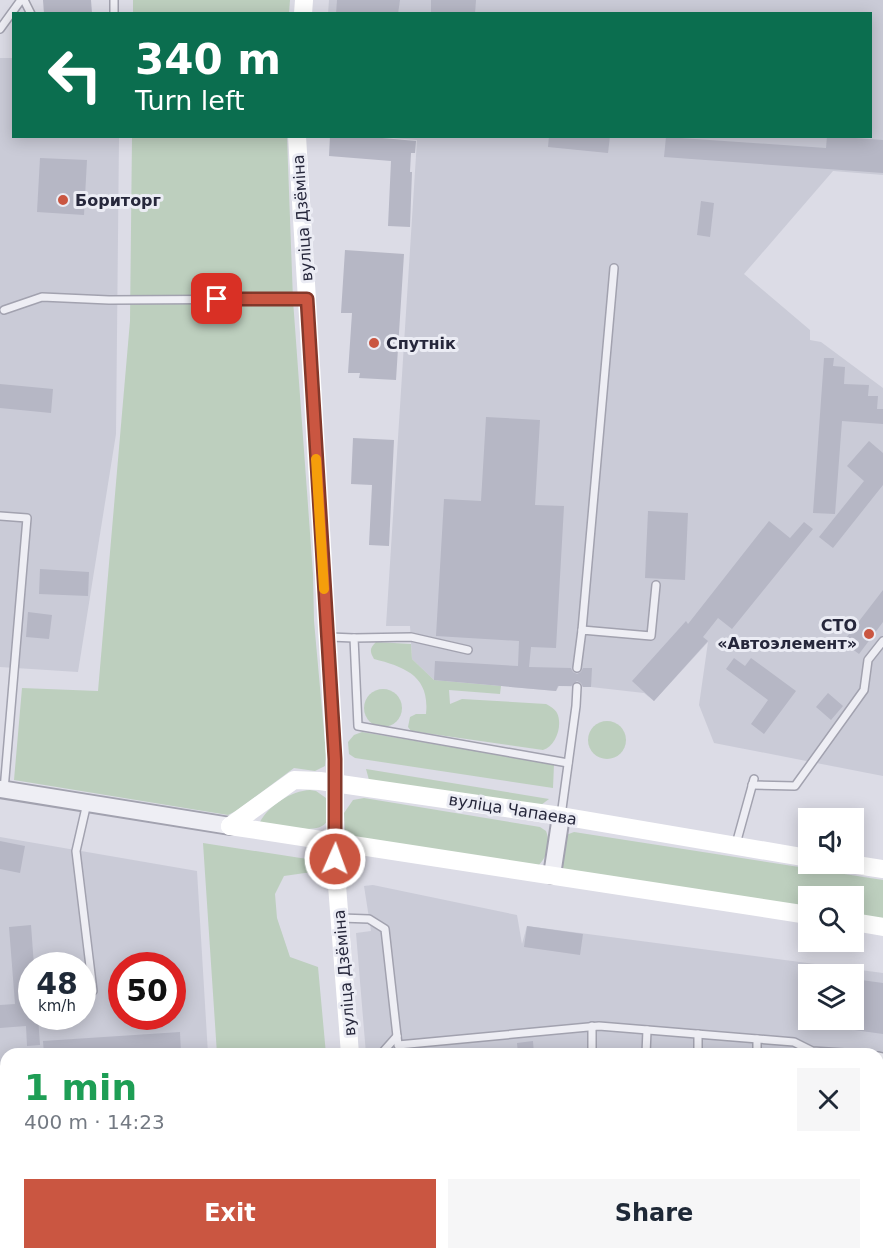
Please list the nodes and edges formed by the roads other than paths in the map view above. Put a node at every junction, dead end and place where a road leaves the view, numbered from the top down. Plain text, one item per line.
1 (23, 0) edge
2 (13, 12) edge
3 (12, 14) edge
4 (0, 29) edge
5 (297, 138) edge
6 (614, 268) dead end
7 (307, 299) junction
8 (4, 310) dead end
9 (0, 516) edge
10 (656, 585) dead end
11 (582, 630) junction
12 (327, 637) junction
13 (354, 638) junction
14 (883, 641) edge
15 (468, 650) dead end
16 (577, 668) dead end
17 (576, 687) dead end
18 (568, 763) junction
19 (336, 783) junction
20 (2, 790) edge
21 (87, 803) junction
22 (561, 816) junction
23 (230, 826) junction
24 (336, 843) junction
25 (735, 846) junction
26 (798, 856) edge
27 (864, 866) edge
28 (883, 869) edge
29 (552, 875) junction
30 (798, 913) edge
31 (339, 918) junction
32 (864, 924) edge
33 (883, 927) edge
34 (88, 952) edge
35 (592, 1026) junction
36 (647, 1030) junction
37 (698, 1034) junction
38 (397, 1036) junction
39 (757, 1039) junction
40 (350, 1048) edge
41 (386, 1048) edge
42 (592, 1048) edge
43 (646, 1048) edge
44 (698, 1048) edge
45 (757, 1048) edge
46 (804, 1048) edge

1 - 2 lane
3 - 4 lane
5 - 7 main road, вуліца Дзёміна
6 - 11 lane
7 - 8 lane
7 - 12 main road, вуліца Дзёміна
9 - 20 lane
10 - 11 lane
11 - 16 lane
12 - 13 lane
12 - 19 main road, вуліца Дзёміна
13 - 15 lane
13 - 18 lane
14 - 25 lane
17 - 18 lane
18 - 22 lane
19 - 22 main road, вуліца Чапаева
19 - 23 main road, вуліца Чапаева
19 - 24 main road, вуліца Дзёміна
20 - 21 street
21 - 23 street
21 - 34 lane
22 - 25 main road, вуліца Чапаева
22 - 29 street
23 - 24 main road
24 - 29 main road
24 - 31 main road, вуліца Дзёміна
25 - 26 main road, вуліца Чапаева
27 - 28 main road
29 - 30 main road
31 - 38 lane
31 - 40 main road, вуліца Дзёміна
32 - 33 main road
35 - 36 lane
35 - 38 lane
35 - 42 lane
36 - 37 lane
36 - 43 lane
37 - 39 lane
37 - 44 lane
38 - 41 lane
39 - 45 lane
39 - 46 lane

